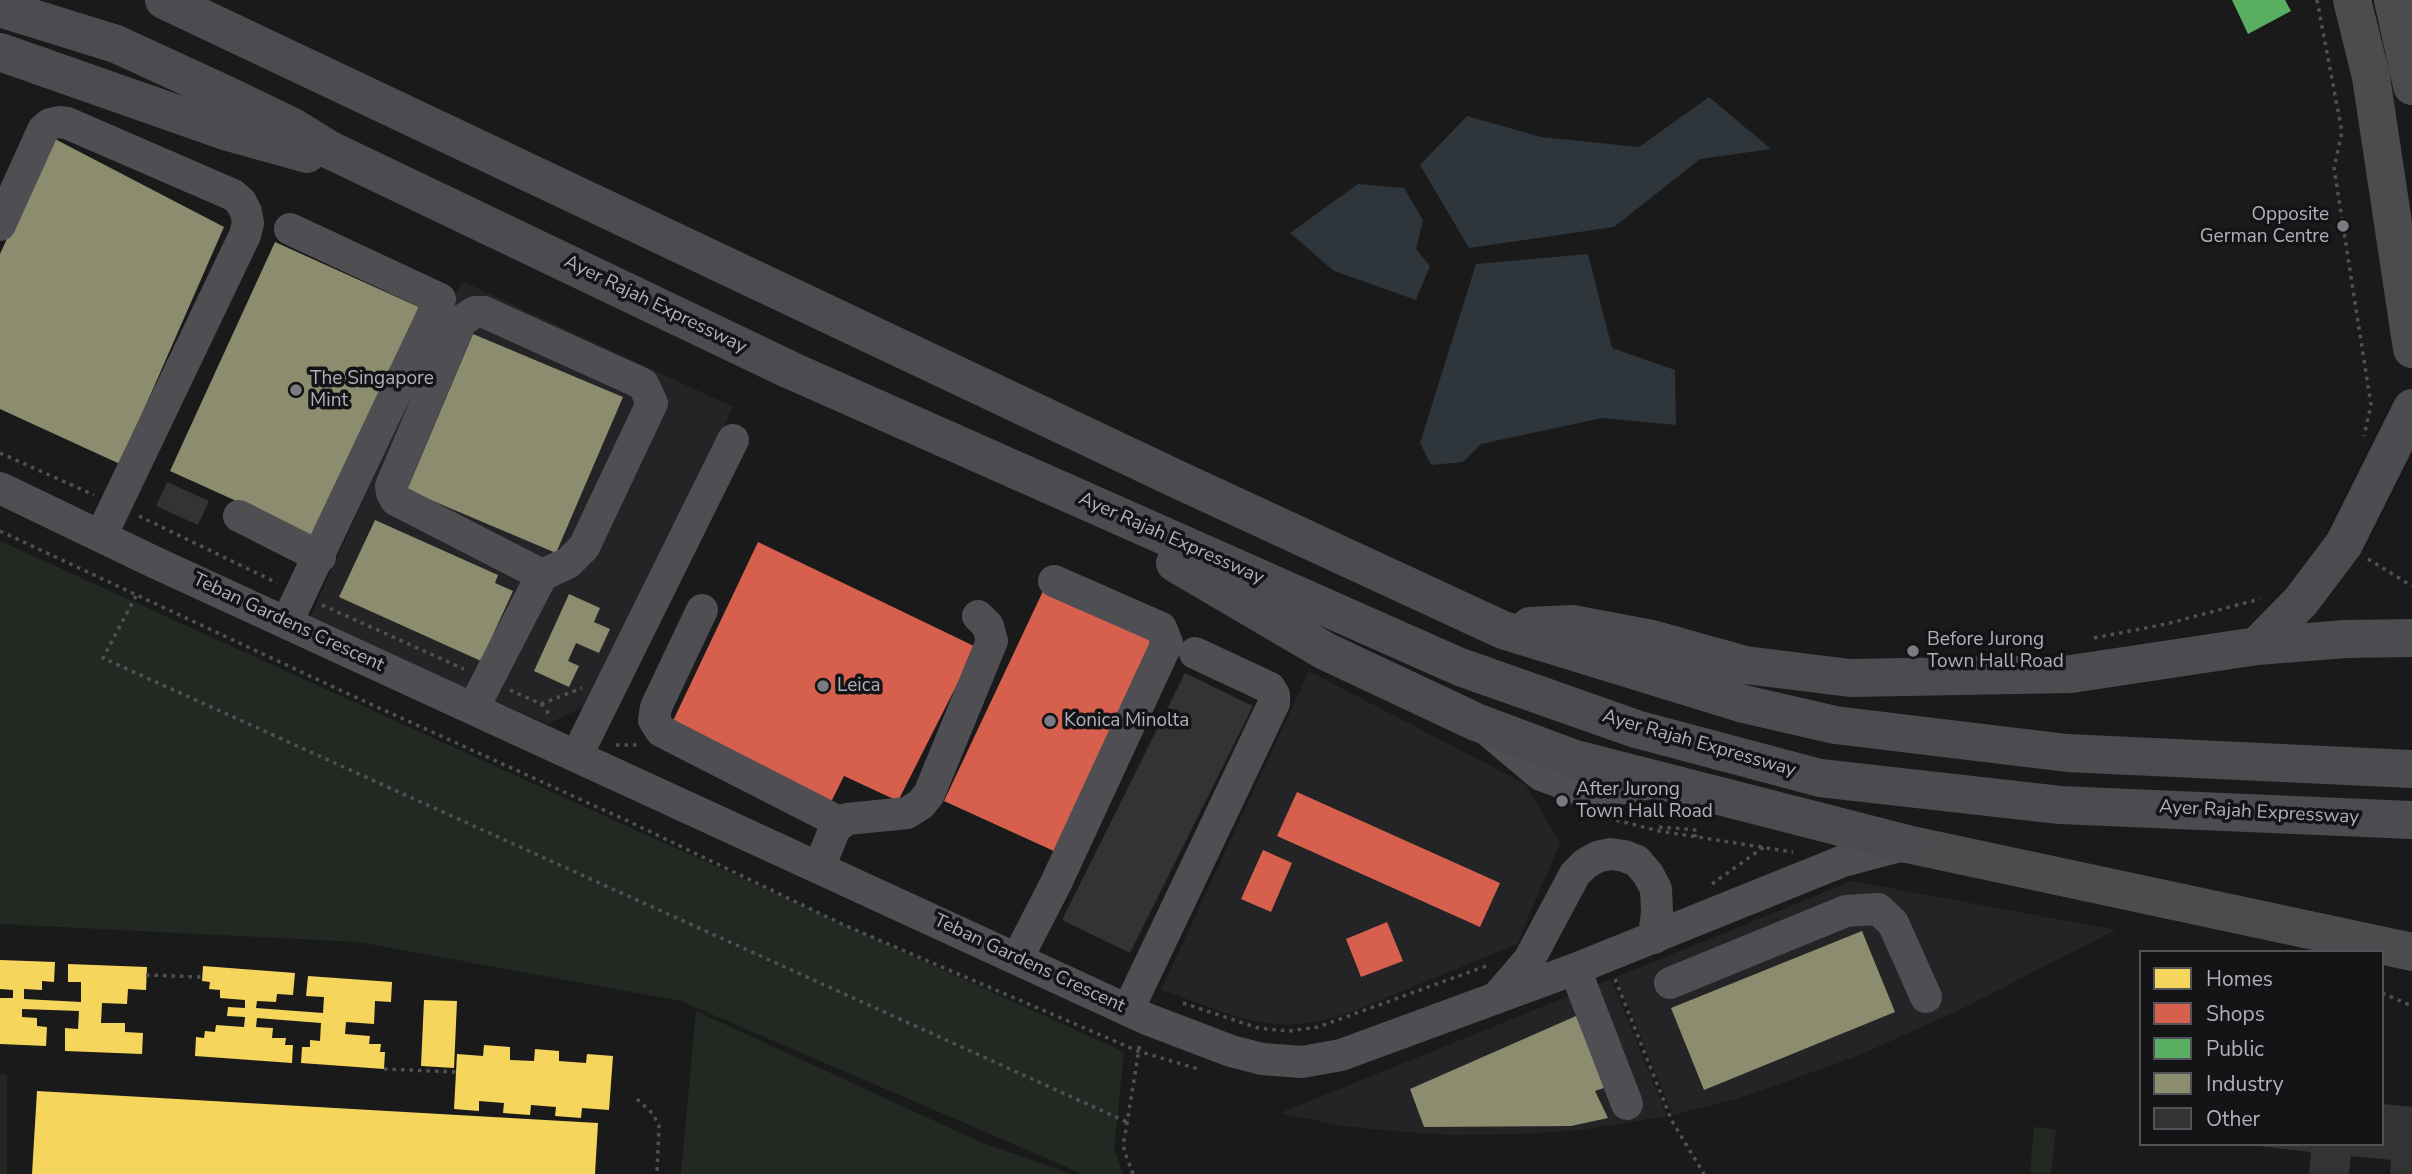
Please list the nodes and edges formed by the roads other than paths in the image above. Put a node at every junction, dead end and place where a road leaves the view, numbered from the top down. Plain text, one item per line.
1 (164, 0) edge
2 (209, 0) edge
3 (2352, 0) edge
4 (2393, 0) edge
5 (0, 8) edge
6 (0, 52) edge
7 (271, 52) junction
8 (2412, 86) edge
9 (330, 150) junction
10 (0, 225) edge
11 (290, 229) dead end
12 (2412, 349) edge
13 (2412, 408) edge
14 (733, 440) dead end
15 (1016, 470) junction
16 (0, 488) edge
17 (239, 516) dead end
18 (101, 536) junction
19 (320, 556) junction
20 (542, 575) junction
21 (1054, 582) dead end
22 (702, 610) dead end
23 (978, 616) dead end
24 (287, 622) junction
25 (1503, 629) junction
26 (2412, 638) edge
27 (2257, 646) junction
28 (1195, 653) dead end
29 (474, 708) junction
30 (577, 755) junction
31 (2412, 769) edge
32 (2410, 820) edge
33 (841, 823) junction
34 (1907, 844) junction
35 (819, 868) junction
36 (1705, 903) junction
37 (1654, 937) junction
38 (2405, 954) edge
39 (1017, 959) junction
40 (1727, 960) junction
41 (1575, 969) junction
42 (1671, 983) dead end
43 (1497, 997) junction
44 (1926, 997) dead end
45 (1138, 1014) junction
46 (1627, 1104) dead end

1 - 7 highway
2 - 7 street
3 - 12 main road
4 - 8 main road
5 - 9 highway, Ayer Rajah Expressway
6 - 9 highway
7 - 25 highway
9 - 15 highway, Ayer Rajah Expressway
10 - 18 street
11 - 19 street
13 - 27 highway
14 - 30 street
15 - 32 highway, Ayer Rajah Expressway
15 - 34 highway
16 - 18 street, Teban Gardens Crescent
17 - 19 street
18 - 24 street, Teban Gardens Crescent
19 - 24 street
20 - 20 street
20 - 29 street
21 - 39 street
22 - 33 street
23 - 33 street
24 - 29 street, Teban Gardens Crescent
25 - 27 highway
25 - 31 highway
26 - 27 highway
28 - 45 street
29 - 30 street, Teban Gardens Crescent
30 - 35 street, Teban Gardens Crescent
33 - 35 street
34 - 36 street
34 - 38 main road
35 - 39 street, Teban Gardens Crescent
36 - 37 street
36 - 40 street
37 - 41 street, Teban Gardens Crescent
37 - 43 street, Teban Gardens Crescent
39 - 45 street, Teban Gardens Crescent
40 - 42 street
40 - 44 street
41 - 43 street, Teban Gardens Crescent
41 - 46 street
43 - 45 street, Teban Gardens Crescent

